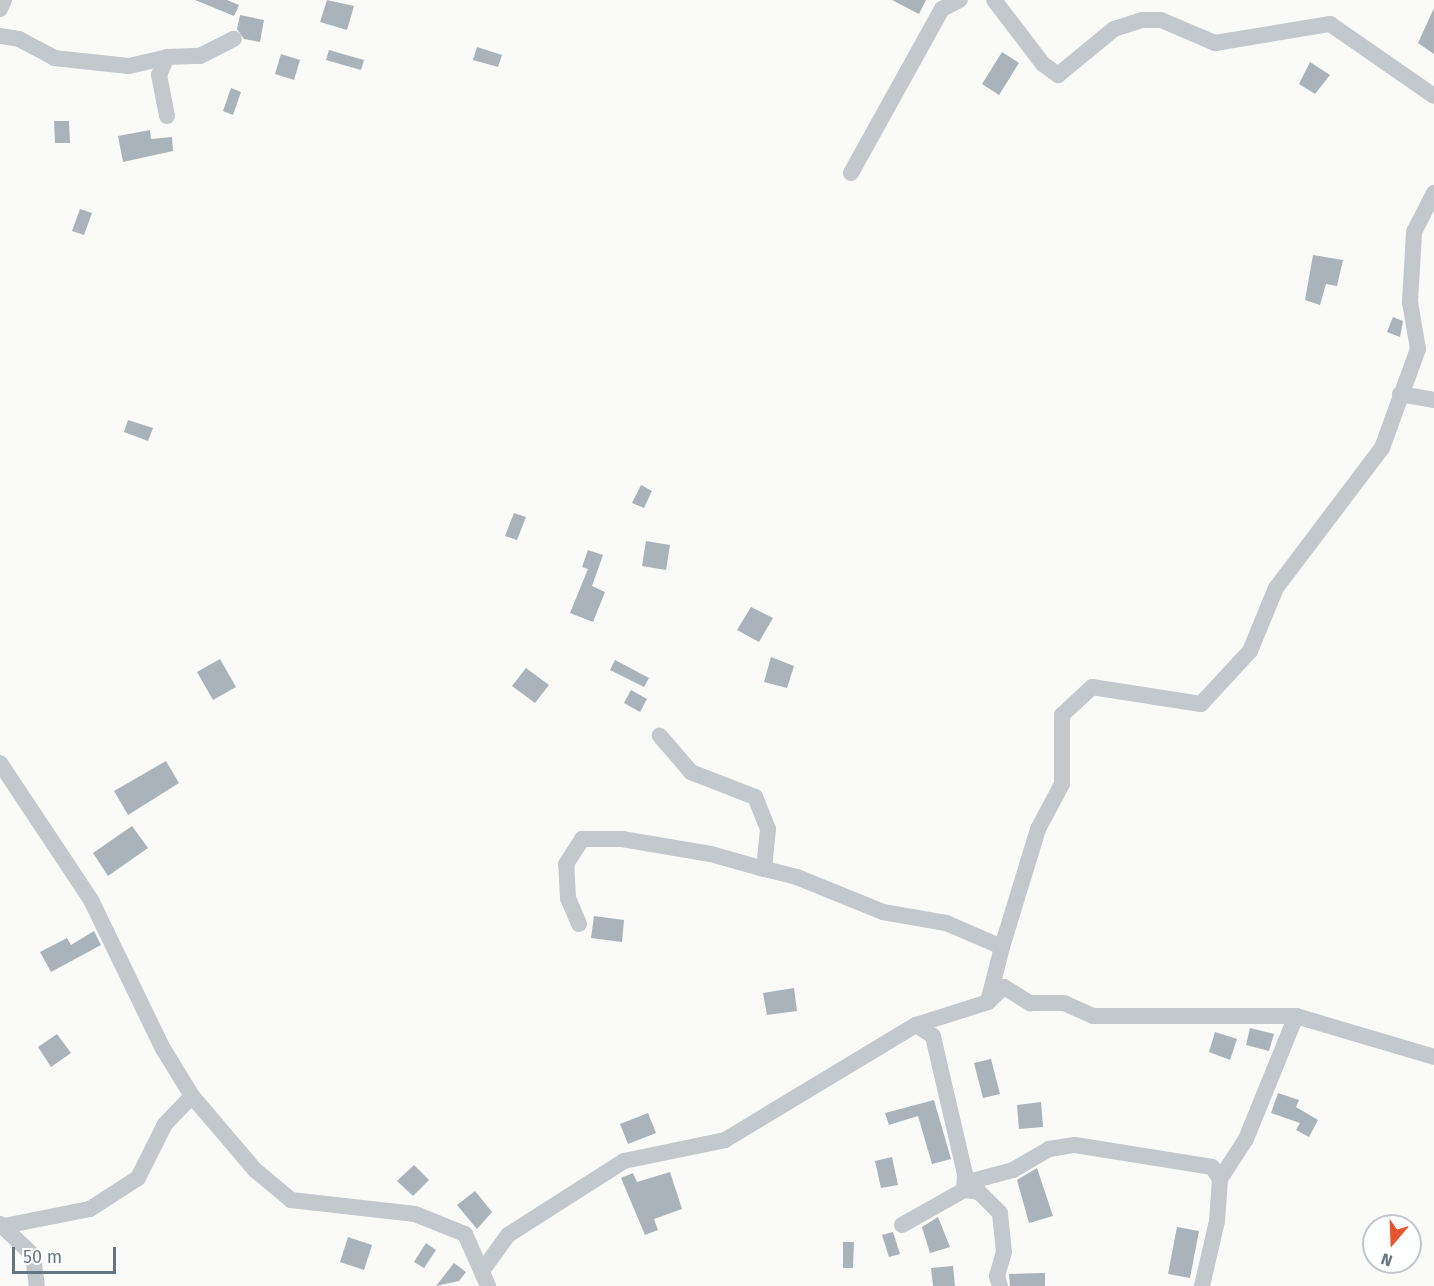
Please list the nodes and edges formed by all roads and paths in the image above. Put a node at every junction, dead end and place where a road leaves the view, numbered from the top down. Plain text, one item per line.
1 (4, 0) edge
2 (960, 0) edge
3 (994, 0) edge
4 (0, 9) edge
5 (0, 36) edge
6 (234, 39) dead end
7 (167, 57) junction
8 (1434, 96) edge
9 (167, 116) dead end
10 (851, 173) dead end
11 (1434, 193) edge
12 (1400, 394) junction
13 (1434, 400) edge
14 (660, 736) dead end
15 (0, 763) edge
16 (764, 869) junction
17 (579, 924) dead end
18 (1002, 947) junction
19 (988, 1002) junction
20 (1296, 1016) junction
21 (916, 1025) junction
22 (1434, 1057) edge
23 (192, 1096) junction
24 (1220, 1179) junction
25 (964, 1190) junction
26 (2, 1225) edge
27 (902, 1225) dead end
28 (485, 1279) edge
29 (37, 1286) edge
30 (1000, 1286) edge
31 (1202, 1286) edge

1 - 4 street
2 - 10 street
3 - 8 street
5 - 7 street
6 - 7 street
7 - 9 street
11 - 12 street
12 - 13 street
12 - 18 street
14 - 16 street
15 - 23 street
16 - 17 street
16 - 18 street
18 - 19 street
19 - 20 street
19 - 21 street
20 - 22 street
20 - 24 street
21 - 25 street
21 - 28 street
23 - 26 street
23 - 28 street
24 - 25 street
24 - 31 street
25 - 27 street
25 - 30 street
26 - 29 street

